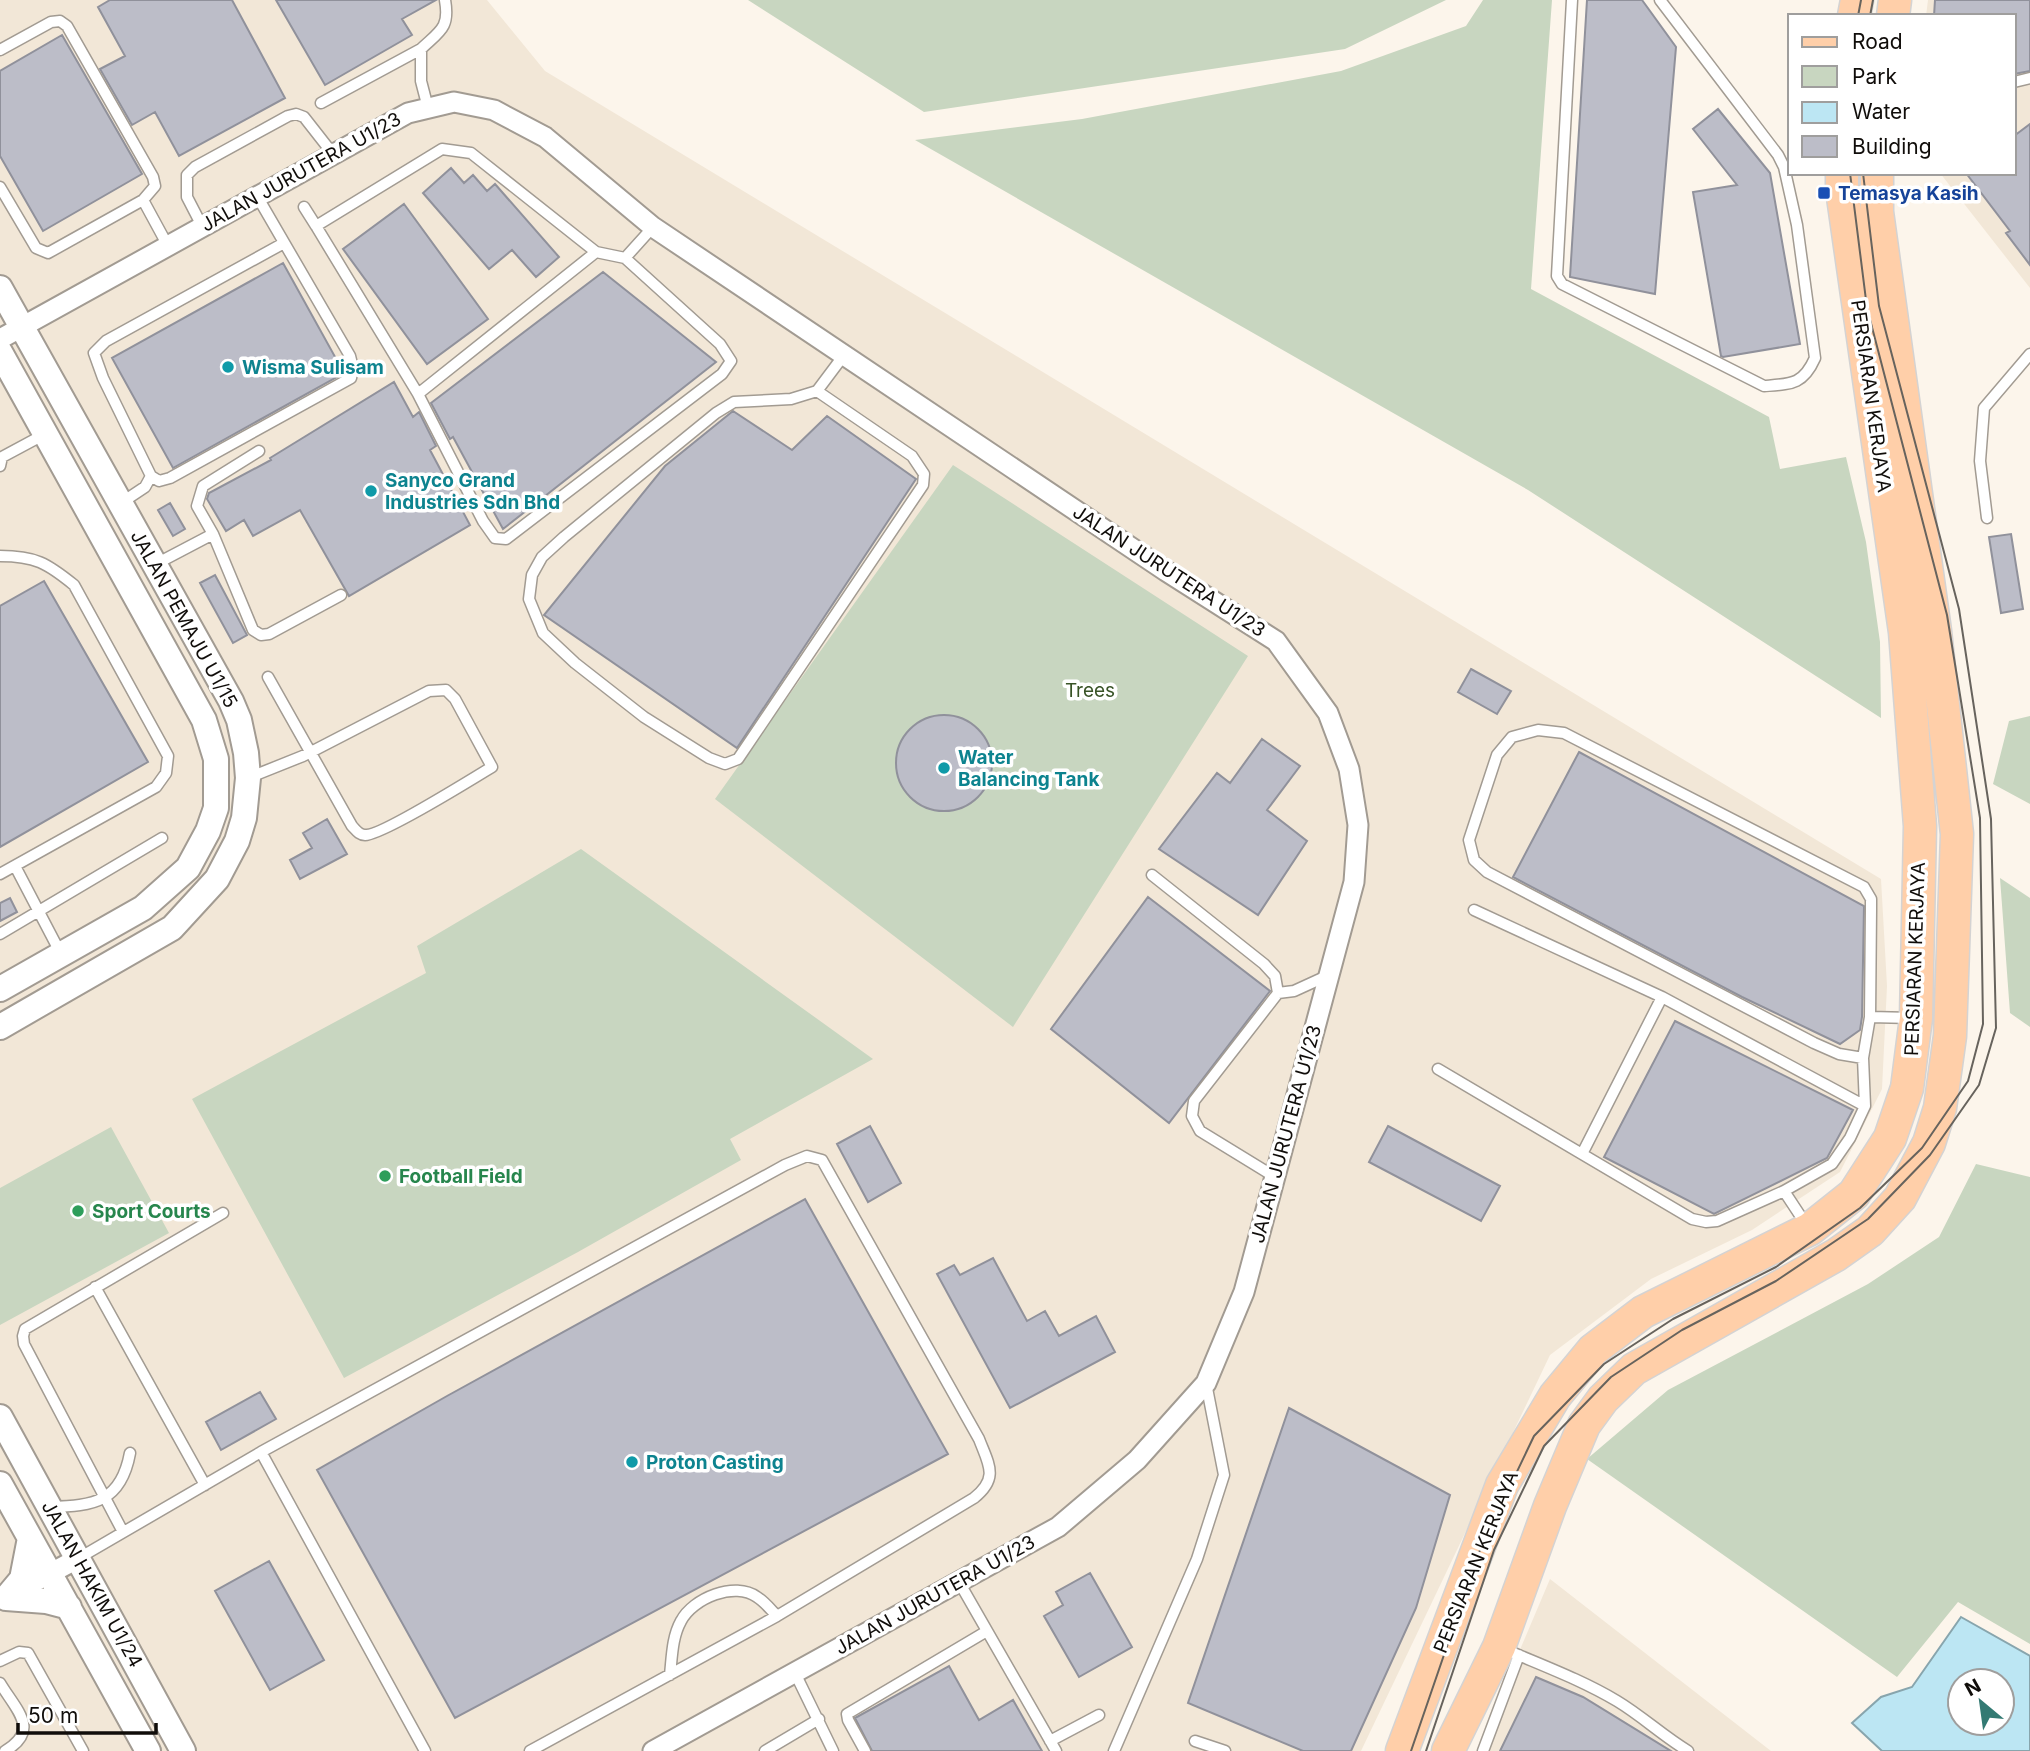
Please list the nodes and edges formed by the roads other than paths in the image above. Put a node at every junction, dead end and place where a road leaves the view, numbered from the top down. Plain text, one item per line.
1 (445, 0) edge
2 (1572, 0) edge
3 (1660, 0) edge
4 (421, 49) junction
5 (0, 50) edge
6 (321, 103) dead end
7 (428, 108) junction
8 (333, 154) junction
9 (1842, 175) edge
10 (1877, 175) edge
11 (0, 187) edge
12 (257, 196) junction
13 (143, 200) junction
14 (304, 207) dead end
15 (202, 226) junction
16 (316, 226) junction
17 (653, 227) junction
18 (284, 243) junction
19 (168, 246) junction
20 (596, 252) junction
21 (625, 258) junction
22 (0, 288) edge
23 (11, 333) edge
24 (0, 352) edge
25 (845, 354) junction
26 (2030, 354) edge
27 (817, 391) junction
28 (418, 394) junction
29 (45, 433) junction
30 (259, 451) dead end
31 (1, 460) edge
32 (151, 476) junction
33 (120, 504) junction
34 (1987, 518) dead end
35 (213, 534) junction
36 (0, 556) edge
37 (154, 565) junction
38 (341, 595) dead end
39 (1920, 631) junction
40 (268, 677) dead end
41 (311, 752) junction
42 (248, 778) junction
43 (162, 838) dead end
44 (15, 866) junction
45 (0, 874) edge
46 (1152, 874) dead end
47 (1474, 910) dead end
48 (38, 911) junction
49 (0, 934) edge
50 (61, 955) junction
51 (1329, 975) junction
52 (0, 989) edge
53 (1278, 993) junction
54 (1662, 997) junction
55 (1870, 1017) junction
56 (1916, 1018) junction
57 (0, 1027) edge
58 (1863, 1058) junction
59 (1438, 1069) dead end
60 (1865, 1106) junction
61 (1582, 1154) junction
62 (1275, 1177) junction
63 (1784, 1191) junction
64 (223, 1213) dead end
65 (1810, 1229) junction
66 (95, 1287) junction
67 (1206, 1383) junction
68 (0, 1417) edge
69 (261, 1452) junction
70 (130, 1454) dead end
71 (0, 1484) edge
72 (205, 1485) junction
73 (104, 1499) junction
74 (50, 1507) junction
75 (123, 1532) junction
76 (30, 1538) junction
77 (77, 1559) junction
78 (50, 1574) junction
79 (959, 1582) junction
80 (3, 1599) edge
81 (69, 1608) junction
82 (777, 1616) junction
83 (987, 1631) junction
84 (1509, 1651) junction
85 (0, 1661) edge
86 (795, 1673) junction
87 (670, 1675) junction
88 (0, 1683) edge
89 (1100, 1715) dead end
90 (819, 1719) junction
91 (1050, 1741) junction
92 (1195, 1741) dead end
93 (5, 1751) edge
94 (83, 1751) edge
95 (148, 1751) edge
96 (183, 1751) edge
97 (425, 1751) edge
98 (530, 1751) edge
99 (653, 1751) edge
100 (765, 1751) edge
101 (833, 1751) edge
102 (865, 1751) edge
103 (1056, 1751) edge
104 (1114, 1751) edge
105 (1225, 1751) edge
106 (1402, 1751) edge
107 (1448, 1751) edge
108 (1483, 1751) edge
109 (1688, 1751) edge

1 - 4 lane
2 - 3 lane
4 - 6 lane
4 - 7 lane
5 - 13 lane
7 - 8 street, JALAN JURUTERA U1/23
7 - 17 street, JALAN JURUTERA U1/23
8 - 12 street, JALAN JURUTERA U1/23
8 - 15 lane
9 - 39 main road, PERSIARAN KERJAYA
10 - 39 main road, PERSIARAN KERJAYA
11 - 13 lane
12 - 15 street, JALAN JURUTERA U1/23
12 - 18 lane
13 - 19 lane
14 - 16 lane
15 - 19 street, JALAN JURUTERA U1/23
16 - 20 lane
16 - 28 lane
17 - 21 lane
17 - 25 street, JALAN JURUTERA U1/23
18 - 32 lane
18 - 32 lane
19 - 23 street, JALAN JURUTERA U1/23
20 - 21 lane
20 - 28 lane
21 - 28 lane
22 - 23 street, JALAN PEMAJU U1/15
23 - 33 street, JALAN PEMAJU U1/15
24 - 29 street, JALAN PEMAJU U1/15
25 - 27 lane
25 - 51 street, JALAN JURUTERA U1/23
26 - 34 lane
27 - 27 lane
29 - 31 lane
29 - 50 street, JALAN PEMAJU U1/15
30 - 35 lane
32 - 33 lane
33 - 37 street, JALAN PEMAJU U1/15
35 - 37 lane
35 - 38 lane
36 - 44 lane
37 - 42 street, JALAN PEMAJU U1/15
39 - 56 main road, PERSIARAN KERJAYA
39 - 84 main road, PERSIARAN KERJAYA
40 - 41 lane
41 - 41 lane
41 - 42 lane
42 - 57 street, JALAN PEMAJU U1/15
43 - 48 lane
44 - 45 lane
44 - 48 lane
46 - 53 lane
47 - 54 lane
48 - 49 lane
48 - 50 lane
50 - 52 street, JALAN PEMAJU U1/15
51 - 53 lane
51 - 62 street, JALAN JURUTERA U1/23
53 - 62 lane
54 - 60 lane
54 - 61 lane
55 - 56 lane
55 - 58 lane
55 - 58 lane
56 - 65 main road, PERSIARAN KERJAYA
58 - 60 lane
59 - 61 lane
60 - 63 lane
61 - 63 lane
62 - 67 street, JALAN JURUTERA U1/23
63 - 65 lane
64 - 66 lane
65 - 106 main road, PERSIARAN KERJAYA
66 - 72 lane
66 - 73 lane
67 - 79 street, JALAN JURUTERA U1/23
67 - 104 lane
68 - 74 street, JALAN HAKIM U1/24
69 - 72 lane
69 - 82 lane
69 - 97 lane
70 - 73 lane
71 - 76 street, JALAN HAKIM U1/24
72 - 75 lane
73 - 74 lane
73 - 75 lane
74 - 77 street, JALAN HAKIM U1/24
75 - 77 lane
76 - 78 street, JALAN HAKIM U1/24
76 - 80 street
77 - 78 street
77 - 96 street, JALAN HAKIM U1/24
78 - 80 street
78 - 81 street, JALAN HAKIM U1/24
79 - 83 lane
79 - 86 street, JALAN JURUTERA U1/23
80 - 81 street
81 - 95 street, JALAN HAKIM U1/24
82 - 87 lane
82 - 87 lane
83 - 91 lane
83 - 102 lane
84 - 107 main road, PERSIARAN KERJAYA
84 - 108 lane
84 - 109 lane
85 - 94 lane
86 - 90 lane
86 - 99 street, JALAN JURUTERA U1/23
87 - 98 lane
88 - 93 lane
89 - 91 lane
90 - 100 lane
90 - 101 lane
91 - 103 lane
92 - 105 lane

